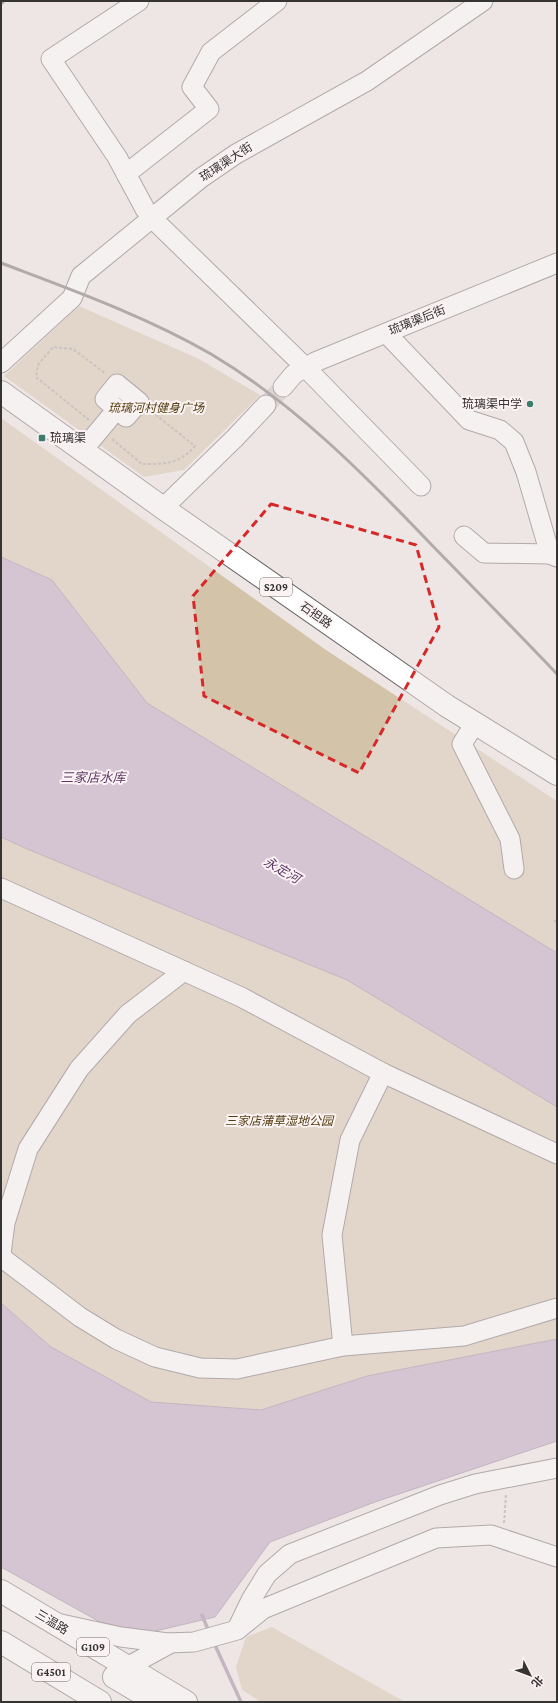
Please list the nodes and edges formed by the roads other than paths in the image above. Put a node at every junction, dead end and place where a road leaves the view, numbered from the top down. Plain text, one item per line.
1 (139, 1) edge
2 (277, 1) edge
3 (484, 1) edge
4 (126, 174) junction
5 (149, 213) junction
6 (557, 263) edge
7 (386, 333) junction
8 (1, 363) edge
9 (305, 367) junction
10 (283, 387) tunnel mouth
11 (1, 392) edge
12 (266, 405) tunnel mouth
13 (117, 409) junction
14 (82, 451) junction
15 (420, 486) dead end
16 (163, 508) junction
17 (464, 536) dead end
18 (553, 555) edge
19 (475, 723) junction
20 (557, 774) edge
21 (514, 869) dead end
22 (1, 888) edge
23 (184, 971) junction
24 (383, 1073) junction
25 (557, 1154) edge
26 (1, 1254) edge
27 (1, 1257) edge
28 (557, 1308) edge
29 (343, 1346) junction
30 (557, 1468) edge
31 (557, 1557) edge
32 (1, 1591) edge
33 (1, 1608) edge
34 (52, 1622) junction
35 (229, 1632) junction
36 (1, 1642) edge
37 (171, 1643) junction
38 (127, 1667) junction
39 (100, 1702) edge
40 (156, 1702) edge
41 (186, 1702) edge

1 - 4 street
2 - 4 street
3 - 5 street, 琉璃渠大街
4 - 5 street
5 - 8 street, 琉璃渠大街
5 - 9 street
6 - 7 street, 琉璃渠后街
7 - 9 street, 琉璃渠后街
7 - 18 street
9 - 10 street, 琉璃渠后街
9 - 15 street
11 - 14 main road, 石担路 / S209
12 - 16 street
13 - 13 street
13 - 14 street
14 - 16 main road, 石担路 / S209
16 - 19 main road, 石担路 / S209
17 - 18 street
19 - 20 main road, 石担路 / S209
19 - 21 street
22 - 23 street
23 - 24 street
23 - 26 street
24 - 25 street
24 - 29 street
27 - 29 street
28 - 29 street
30 - 35 street
31 - 35 street
32 - 34 main road, 三温路 / G109
33 - 40 main road, G4501
34 - 37 street
34 - 38 main road, 三温路 / G109
35 - 37 street
36 - 39 main road, G4501
37 - 38 street
38 - 41 main road, 三温路 / G109

